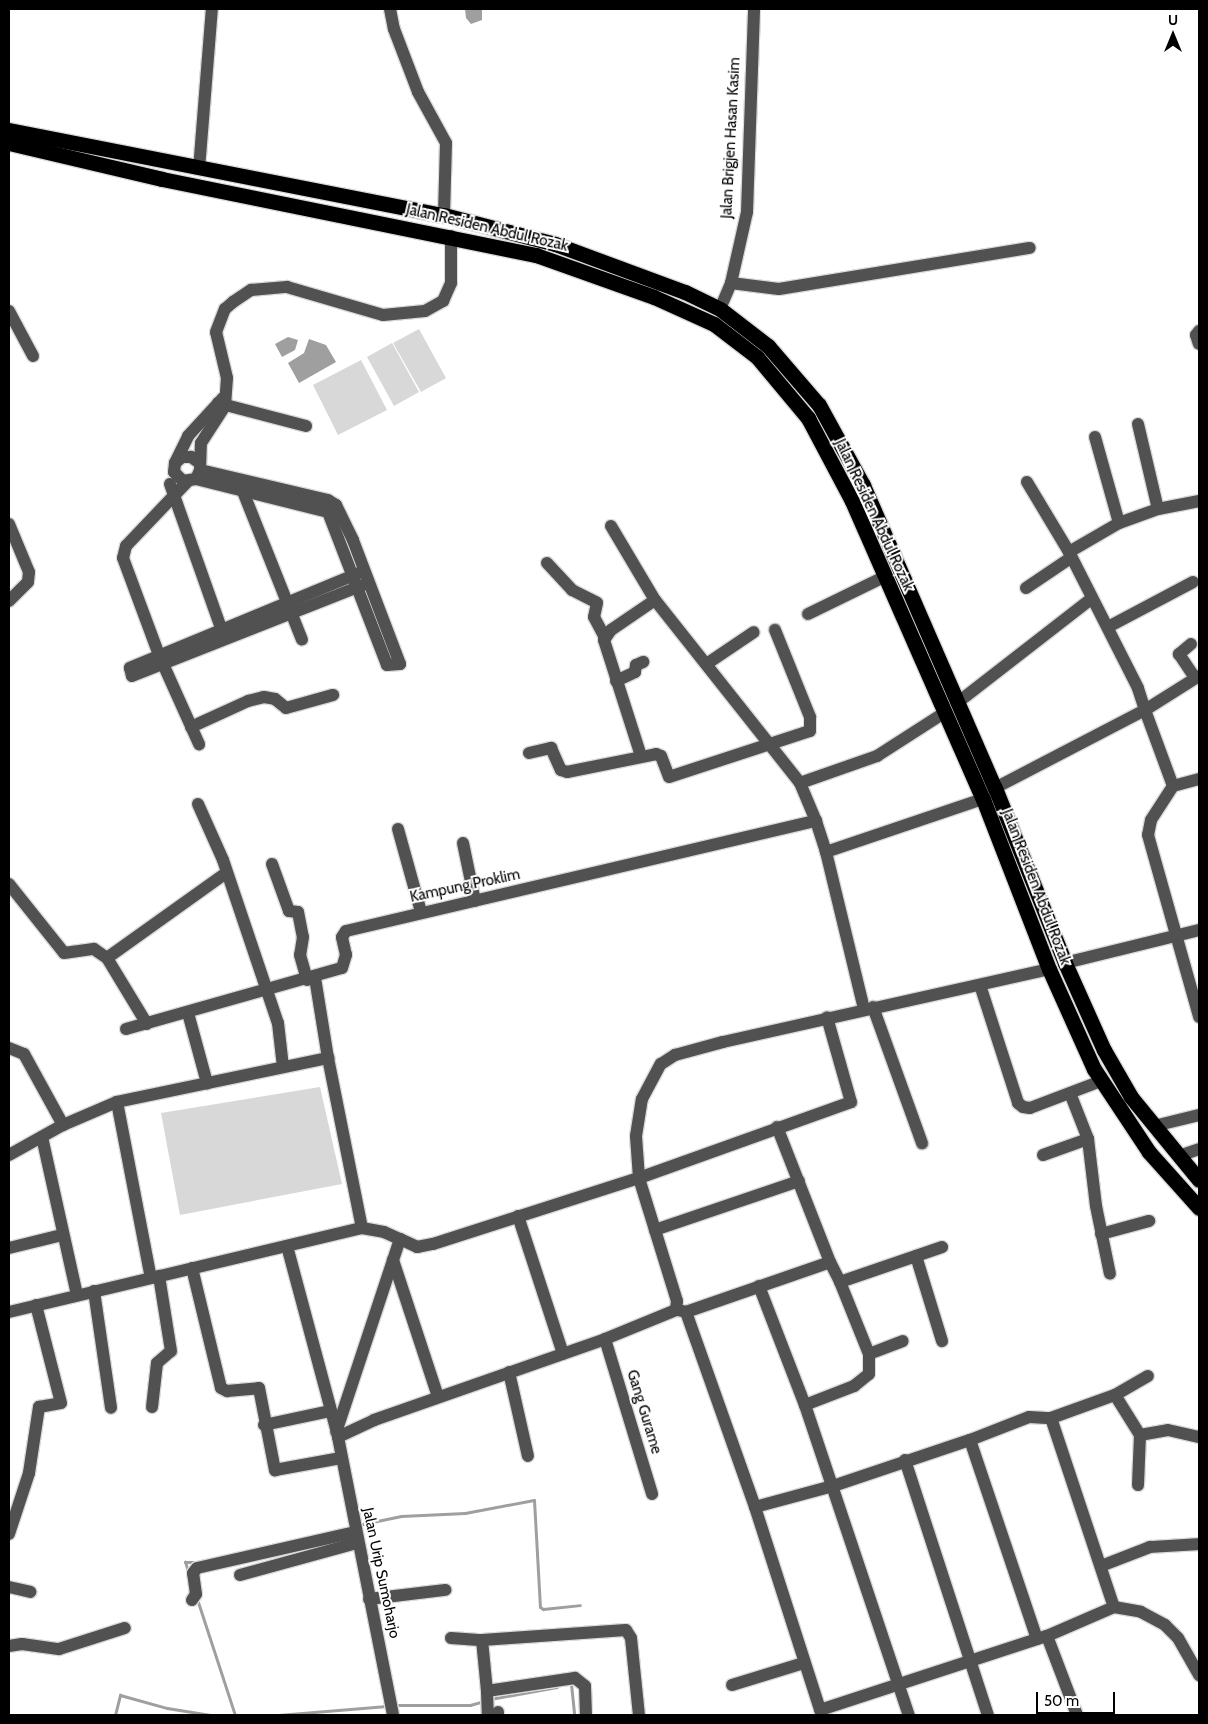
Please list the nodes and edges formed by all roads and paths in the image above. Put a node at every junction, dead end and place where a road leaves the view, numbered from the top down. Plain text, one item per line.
1 (212, 9) edge
2 (390, 9) edge
3 (754, 9) edge
4 (9, 130) edge
5 (9, 144) edge
6 (199, 169) junction
7 (444, 215) junction
8 (451, 236) junction
9 (1030, 248) dead end
10 (731, 283) junction
11 (720, 309) junction
12 (9, 311) edge
13 (714, 324) junction
14 (1199, 332) edge
15 (1199, 344) edge
16 (33, 356) dead end
17 (223, 401) junction
18 (1138, 424) dead end
19 (306, 426) dead end
20 (1095, 437) dead end
21 (195, 473) junction
22 (1028, 482) dead end
23 (172, 483) junction
24 (242, 489) junction
25 (291, 497) junction
26 (1199, 501) edge
27 (1158, 509) junction
28 (1119, 523) junction
29 (9, 524) edge
30 (611, 526) dead end
31 (1070, 554) junction
32 (546, 563) dead end
33 (884, 577) junction
34 (361, 579) junction
35 (1193, 582) dead end
36 (1026, 588) dead end
37 (1091, 599) junction
38 (655, 600) junction
39 (9, 601) edge
40 (291, 608) junction
41 (808, 614) dead end
42 (1108, 627) junction
43 (221, 628) junction
44 (775, 630) dead end
45 (754, 632) dead end
46 (605, 638) junction
47 (302, 640) dead end
48 (1191, 644) dead end
49 (161, 660) junction
50 (643, 662) dead end
51 (708, 664) junction
52 (1197, 677) edge
53 (616, 681) junction
54 (333, 695) dead end
55 (957, 702) junction
56 (1145, 710) junction
57 (944, 713) junction
58 (192, 727) junction
59 (769, 743) junction
60 (199, 744) dead end
61 (529, 752) dead end
62 (641, 756) junction
63 (1199, 779) edge
64 (800, 783) junction
65 (1174, 786) junction
66 (995, 788) junction
67 (983, 800) junction
68 (198, 804) dead end
69 (816, 821) junction
70 (398, 829) dead end
71 (463, 843) dead end
72 (826, 852) junction
73 (272, 864) dead end
74 (226, 873) junction
75 (9, 884) edge
76 (475, 901) junction
77 (421, 912) junction
78 (1199, 930) edge
79 (1174, 937) junction
80 (107, 958) junction
81 (1065, 963) junction
82 (1049, 968) junction
83 (311, 979) junction
84 (980, 985) junction
85 (265, 990) junction
86 (869, 1008) junction
87 (188, 1013) junction
88 (827, 1017) junction
89 (1199, 1017) edge
90 (147, 1024) junction
91 (126, 1029) dead end
92 (9, 1048) edge
93 (328, 1058) junction
94 (283, 1067) junction
95 (1100, 1081) junction
96 (207, 1083) junction
97 (1070, 1093) junction
98 (117, 1102) junction
99 (1199, 1115) edge
100 (63, 1124) junction
101 (1154, 1126) junction
102 (777, 1127) junction
103 (42, 1137) junction
104 (1088, 1139) junction
105 (922, 1143) dead end
106 (1199, 1149) edge
107 (9, 1155) edge
108 (1043, 1155) dead end
109 (1178, 1156) junction
110 (639, 1178) junction
111 (1199, 1180) edge
112 (799, 1181) junction
113 (1199, 1208) edge
114 (518, 1216) junction
115 (1149, 1221) dead end
116 (362, 1228) junction
117 (655, 1230) junction
118 (1101, 1234) junction
119 (62, 1235) junction
120 (400, 1239) junction
121 (287, 1246) junction
122 (942, 1247) dead end
123 (9, 1248) edge
124 (916, 1256) junction
125 (392, 1260) junction
126 (830, 1262) junction
127 (192, 1268) junction
128 (1110, 1274) dead end
129 (155, 1277) junction
130 (840, 1282) junction
131 (760, 1286) junction
132 (94, 1291) junction
133 (77, 1295) junction
134 (36, 1305) junction
135 (680, 1311) junction
136 (9, 1312) edge
137 (605, 1339) junction
138 (903, 1341) dead end
139 (942, 1341) dead end
140 (563, 1354) junction
141 (869, 1354) junction
142 (509, 1372) junction
143 (1148, 1376) dead end
144 (1115, 1395) junction
145 (438, 1397) junction
146 (805, 1405) junction
147 (152, 1407) dead end
148 (111, 1408) dead end
149 (330, 1412) junction
150 (1051, 1418) junction
151 (264, 1425) junction
152 (337, 1434) junction
153 (1140, 1435) junction
154 (1199, 1437) edge
155 (970, 1440) junction
156 (528, 1456) dead end
157 (341, 1458) junction
158 (905, 1460) junction
159 (1138, 1485) dead end
160 (833, 1486) junction
161 (652, 1494) dead end
162 (755, 1507) junction
163 (13, 1512) edge
164 (355, 1531) junction
165 (9, 1534) edge
166 (1199, 1544) edge
167 (1100, 1566) junction
168 (240, 1575) dead end
169 (9, 1587) edge
170 (445, 1590) dead end
171 (30, 1592) dead end
172 (369, 1599) junction
173 (192, 1600) dead end
174 (1114, 1607) junction
175 (125, 1628) dead end
176 (1042, 1637) junction
177 (451, 1638) dead end
178 (482, 1640) junction
179 (9, 1646) edge
180 (970, 1661) junction
181 (804, 1663) junction
182 (1199, 1675) edge
183 (899, 1684) junction
184 (732, 1685) dead end
185 (491, 1706) edge
186 (393, 1713) edge
187 (821, 1713) edge
188 (586, 1715) edge
189 (639, 1715) edge
190 (909, 1715) edge
191 (988, 1715) edge
192 (1077, 1715) edge

1 - 6 street
2 - 7 street
3 - 10 street, Jalan Brigjen Hasan Kasim
4 - 6 highway, Jalan Residen Abdul Rozak
5 - 8 highway, Jalan Residen Abdul Rozak
6 - 7 highway, Jalan Residen Abdul Rozak
7 - 11 highway, Jalan Residen Abdul Rozak
8 - 13 highway, Jalan Residen Abdul Rozak
8 - 17 street
9 - 10 street
10 - 11 street, Jalan Brigjen Hasan Kasim
11 - 13 highway, Jalan Brigjen Hasan Kasim
11 - 55 highway, Jalan Residen Abdul Rozak
12 - 16 street
13 - 33 highway, Jalan Residen Abdul Rozak
14 - 15 street
17 - 19 street
17 - 21 street
17 - 23 street
18 - 27 street
20 - 28 street
21 - 23 street
21 - 23 street
21 - 24 street
21 - 25 street
22 - 31 street
23 - 43 street
23 - 49 street
24 - 25 street
24 - 40 street
25 - 34 street
26 - 27 street
27 - 28 street
28 - 31 street
29 - 39 street
30 - 38 street
31 - 36 street
31 - 37 street
32 - 46 street
33 - 41 street
33 - 57 highway, Jalan Residen Abdul Rozak
34 - 34 street
34 - 40 street
35 - 42 street
37 - 42 street
37 - 55 street
38 - 46 street
38 - 51 street
40 - 43 street
40 - 47 street
40 - 49 street
42 - 56 street
43 - 49 street
44 - 59 street
45 - 51 street
46 - 53 street
48 - 52 street
49 - 58 street
50 - 53 street
51 - 59 street
52 - 56 street
53 - 62 street
54 - 58 street
55 - 66 highway, Jalan Residen Abdul Rozak
56 - 65 street
56 - 66 street
57 - 64 street
57 - 67 highway, Jalan Residen Abdul Rozak
58 - 60 street
59 - 62 street
59 - 64 street
61 - 62 street
63 - 65 street
64 - 69 street
65 - 79 street
66 - 81 highway, Jalan Residen Abdul Rozak
67 - 72 street
67 - 82 highway, Jalan Residen Abdul Rozak
68 - 74 street
69 - 72 street
69 - 76 street, Kampung Proklim
70 - 77 street
71 - 76 street
72 - 86 street
73 - 83 street
74 - 80 street
74 - 85 street
75 - 80 street
76 - 77 street, Kampung Proklim
77 - 83 street, Kampung Proklim
78 - 79 street
79 - 81 street
79 - 89 street
80 - 90 street
81 - 101 highway, Jalan Residen Abdul Rozak
82 - 84 street
82 - 95 highway, Jalan Residen Abdul Rozak
83 - 85 street, Kampung Proklim
83 - 93 street
84 - 86 street
84 - 97 street
85 - 87 street, Kampung Proklim
85 - 94 street
86 - 88 street
86 - 105 street
87 - 90 street, Kampung Proklim
87 - 96 street
88 - 102 street
88 - 110 street
90 - 91 street, Kampung Proklim
92 - 100 street
93 - 94 street
93 - 116 street
94 - 96 street
95 - 97 street
95 - 113 highway, Jalan Residen Abdul Rozak
96 - 98 street
97 - 104 street
98 - 100 street
98 - 129 street
99 - 101 street
100 - 103 street
101 - 109 highway, Jalan Residen Abdul Rozak
102 - 110 street
102 - 112 street
103 - 107 street
103 - 119 street
104 - 108 street
104 - 118 street
106 - 109 street
109 - 111 highway, Jalan Residen Abdul Rozak
110 - 114 street
110 - 117 street
112 - 117 street
112 - 126 street
114 - 120 street
114 - 140 street
115 - 118 street
116 - 120 street
116 - 121 street
117 - 135 street
118 - 128 street
119 - 123 street
119 - 133 street
120 - 125 street
121 - 127 street
121 - 149 street, Jalan Urip Sumoharjo
122 - 124 street
124 - 130 street
124 - 139 street
125 - 145 street
125 - 152 street
126 - 130 street
126 - 131 street
127 - 129 street
127 - 151 street
129 - 132 street
129 - 147 street
130 - 141 street
131 - 135 street
131 - 146 street
132 - 133 street
132 - 148 street
133 - 134 street
134 - 136 street
134 - 163 street
135 - 137 street
135 - 162 street
137 - 140 street
137 - 161 street, Gang Gurame
138 - 141 street
140 - 142 street
141 - 146 street
142 - 145 street
142 - 156 street
143 - 144 street
144 - 150 street
144 - 153 street
145 - 152 street
146 - 160 street
149 - 151 street
149 - 152 street, Jalan Urip Sumoharjo
150 - 155 street
150 - 167 street
151 - 157 street
152 - 157 street, Jalan Urip Sumoharjo
153 - 154 street
153 - 159 street
155 - 158 street
155 - 176 street
157 - 164 street, Jalan Urip Sumoharjo
158 - 160 street
158 - 180 street
160 - 162 street
160 - 183 street
162 - 181 street
163 - 165 street
164 - 168 street
164 - 172 street, Jalan Urip Sumoharjo
164 - 173 street
166 - 167 street
167 - 174 street
169 - 171 street
170 - 172 street
172 - 186 street, Jalan Urip Sumoharjo
174 - 176 street
174 - 182 street
175 - 179 street
176 - 180 street
176 - 192 street
177 - 178 street
178 - 185 street
178 - 189 street
180 - 183 street
180 - 191 street
181 - 184 street
181 - 187 street
183 - 187 street
183 - 190 street
185 - 188 street

